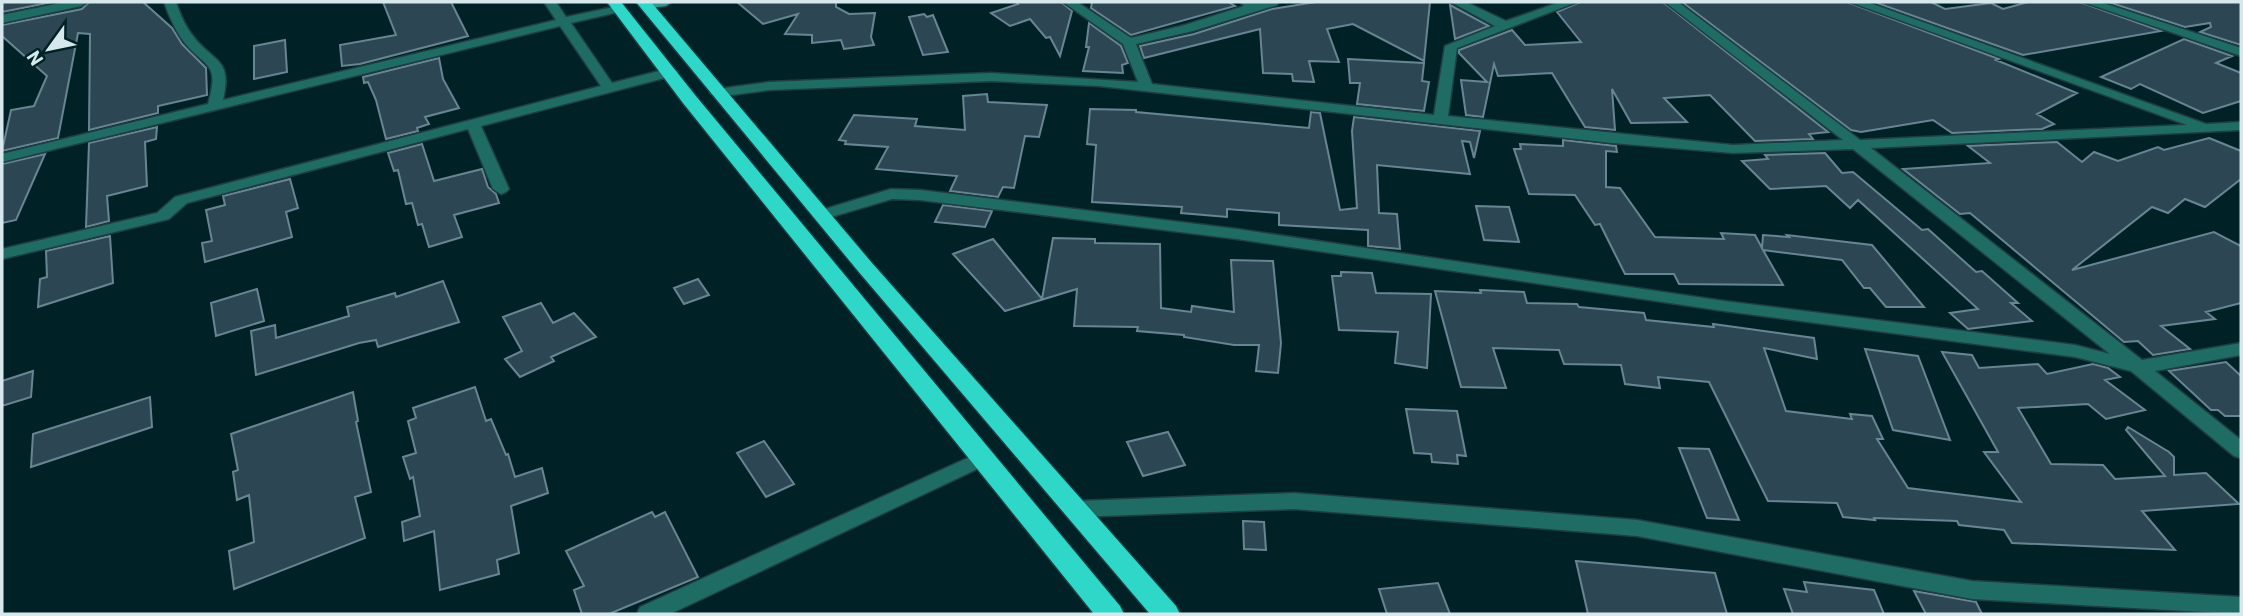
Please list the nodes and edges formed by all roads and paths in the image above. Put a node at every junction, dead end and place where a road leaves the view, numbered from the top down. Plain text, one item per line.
1 (81, 2) edge
2 (170, 2) edge
3 (550, 2) edge
4 (1069, 2) edge
5 (1273, 2) edge
6 (1457, 2) edge
7 (1571, 2) edge
8 (1671, 2) edge
9 (1856, 2) edge
10 (2090, 2) edge
11 (652, 3) edge
12 (1250, 4) edge
13 (617, 5) edge
14 (2, 19) edge
15 (563, 22) junction
16 (1506, 26) junction
17 (1129, 42) junction
18 (2241, 52) edge
19 (671, 72) junction
20 (1146, 86) junction
21 (608, 87) junction
22 (717, 93) junction
23 (214, 108) junction
24 (1440, 120) junction
25 (473, 124) junction
26 (2240, 127) edge
27 (2213, 128) junction
28 (1856, 143) junction
29 (2, 158) edge
30 (501, 189) dead end
31 (821, 215) junction
32 (2, 254) edge
33 (865, 267) junction
34 (838, 277) junction
35 (2241, 349) edge
36 (2140, 367) junction
37 (2241, 451) edge
38 (983, 458) junction
39 (1077, 509) junction
40 (2241, 606) edge
41 (648, 614) edge
42 (1110, 614) edge
43 (1166, 614) edge

1 - 14 street
2 - 23 street
3 - 15 street
4 - 17 street
5 - 12 street
6 - 16 street
7 - 16 street
8 - 28 street
9 - 27 street
10 - 18 street
11 - 22 highway
12 - 17 street
13 - 15 street
13 - 19 highway
15 - 21 street
15 - 23 street
16 - 24 street
17 - 20 street
19 - 21 street
19 - 34 highway
20 - 22 street
20 - 24 street
21 - 25 street
22 - 31 highway
23 - 29 street
24 - 28 street
25 - 30 street
25 - 32 street
26 - 27 street
27 - 28 street
28 - 36 street
31 - 33 highway
31 - 36 street
33 - 34 highway
33 - 39 highway
34 - 38 highway
35 - 36 street
36 - 37 street
38 - 41 street
38 - 42 highway
39 - 40 street
39 - 43 highway

